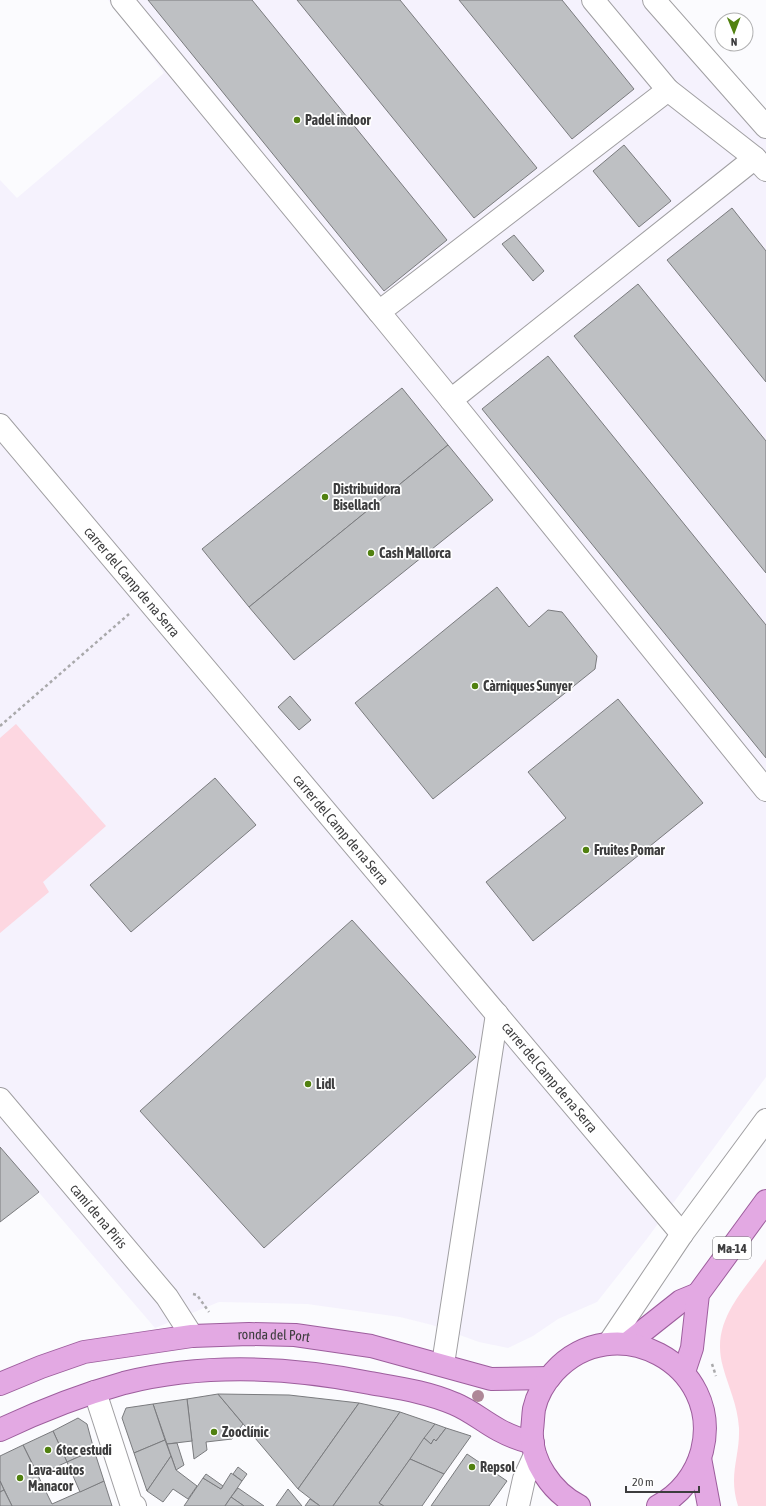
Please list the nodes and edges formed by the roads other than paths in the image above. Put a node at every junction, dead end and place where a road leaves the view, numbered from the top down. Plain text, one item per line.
1 (122, 0) edge
2 (593, 0) edge
3 (654, 0) edge
4 (668, 90) junction
5 (766, 127) edge
6 (761, 164) edge
7 (380, 312) junction
8 (452, 400) junction
9 (0, 425) edge
10 (766, 790) edge
11 (496, 1014) junction
12 (0, 1099) edge
13 (766, 1120) edge
14 (766, 1202) edge
15 (682, 1234) junction
16 (698, 1294) junction
17 (192, 1336) junction
18 (618, 1343) junction
19 (443, 1364) junction
20 (684, 1372) junction
21 (548, 1378) junction
22 (0, 1384) edge
23 (95, 1392) junction
24 (0, 1430) edge
25 (534, 1449) junction
26 (700, 1458) junction
27 (135, 1506) edge
28 (518, 1506) edge
29 (579, 1506) edge
30 (658, 1506) edge
31 (709, 1506) edge

1 - 7 street
2 - 4 street
3 - 5 street
4 - 6 street
4 - 7 street
6 - 8 street
7 - 8 street
8 - 10 street
9 - 11 street, carrer del Camp de na Serra
11 - 15 street, carrer del Camp de na Serra
11 - 19 street
12 - 17 street, camí de na Piris
13 - 15 street
14 - 16 main road, Ma-14
15 - 18 street
16 - 18 main road
16 - 20 main road
17 - 19 main road, ronda del Port
17 - 22 main road, ronda del Port
18 - 20 main road
18 - 21 main road
19 - 21 main road, ronda del Port
20 - 26 main road
21 - 25 main road
23 - 24 main road
23 - 25 main road
23 - 27 street
25 - 28 street
25 - 29 main road
26 - 30 main road
26 - 31 main road

